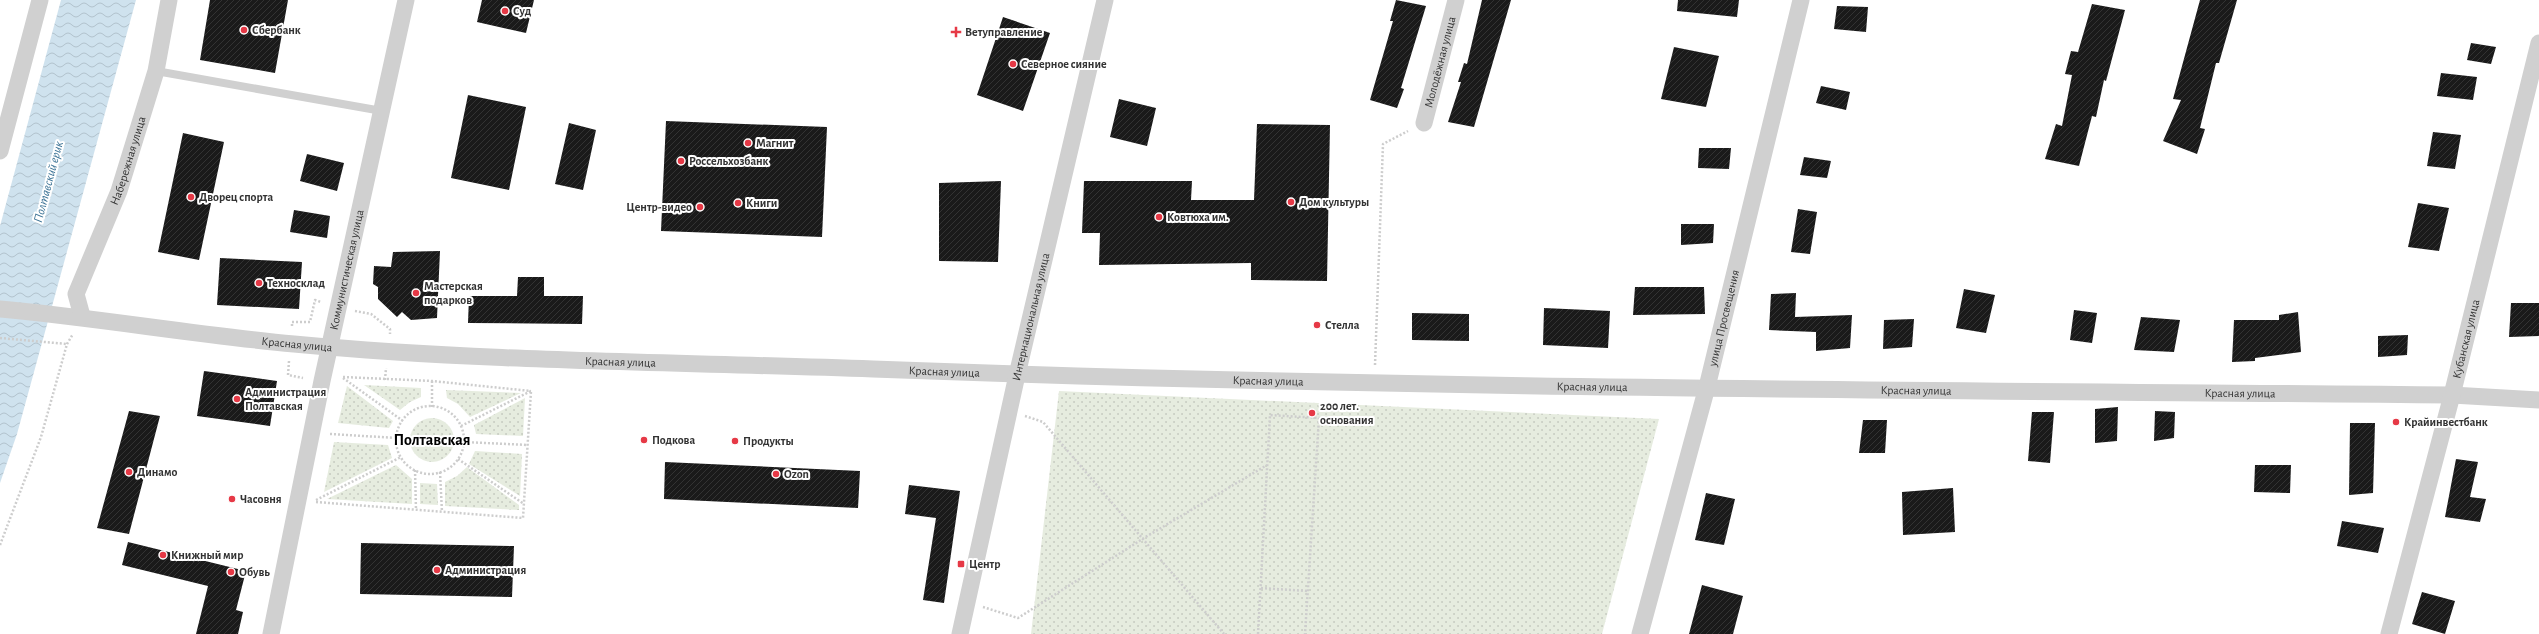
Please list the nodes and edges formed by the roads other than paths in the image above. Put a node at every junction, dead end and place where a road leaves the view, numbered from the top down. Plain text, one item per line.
1 (40, 0) edge
2 (169, 0) edge
3 (406, 0) edge
4 (1106, 0) edge
5 (1456, 0) edge
6 (1801, 0) edge
7 (2539, 43) edge
8 (156, 72) junction
9 (382, 111) junction
10 (1424, 123) road end
11 (0, 151) edge
12 (0, 309) edge
13 (78, 316) junction
14 (330, 346) junction
15 (1017, 374) junction
16 (1707, 387) junction
17 (2452, 395) junction
18 (2539, 400) edge
19 (271, 634) edge
20 (960, 634) edge
21 (1640, 634) edge
22 (2388, 634) edge

1 - 11 street
2 - 8 street, Набережная улица
3 - 9 street, Коммунистическая улица
4 - 15 street, Интернациональная улица
5 - 10 street, Молодёжная улица
6 - 16 street, улица Просвещения
7 - 17 street, Кубанская улица
8 - 9 lane
8 - 13 street, Набережная улица
9 - 14 street, Коммунистическая улица
12 - 13 street, Красная улица
13 - 14 street, Красная улица
14 - 15 street, Красная улица
14 - 19 street, Коммунистическая улица
15 - 16 street, Красная улица
15 - 20 street, Интернациональная улица
16 - 17 street, Красная улица
16 - 21 street, улица Просвещения
17 - 18 street, Красная улица
17 - 22 street, Кубанская улица

